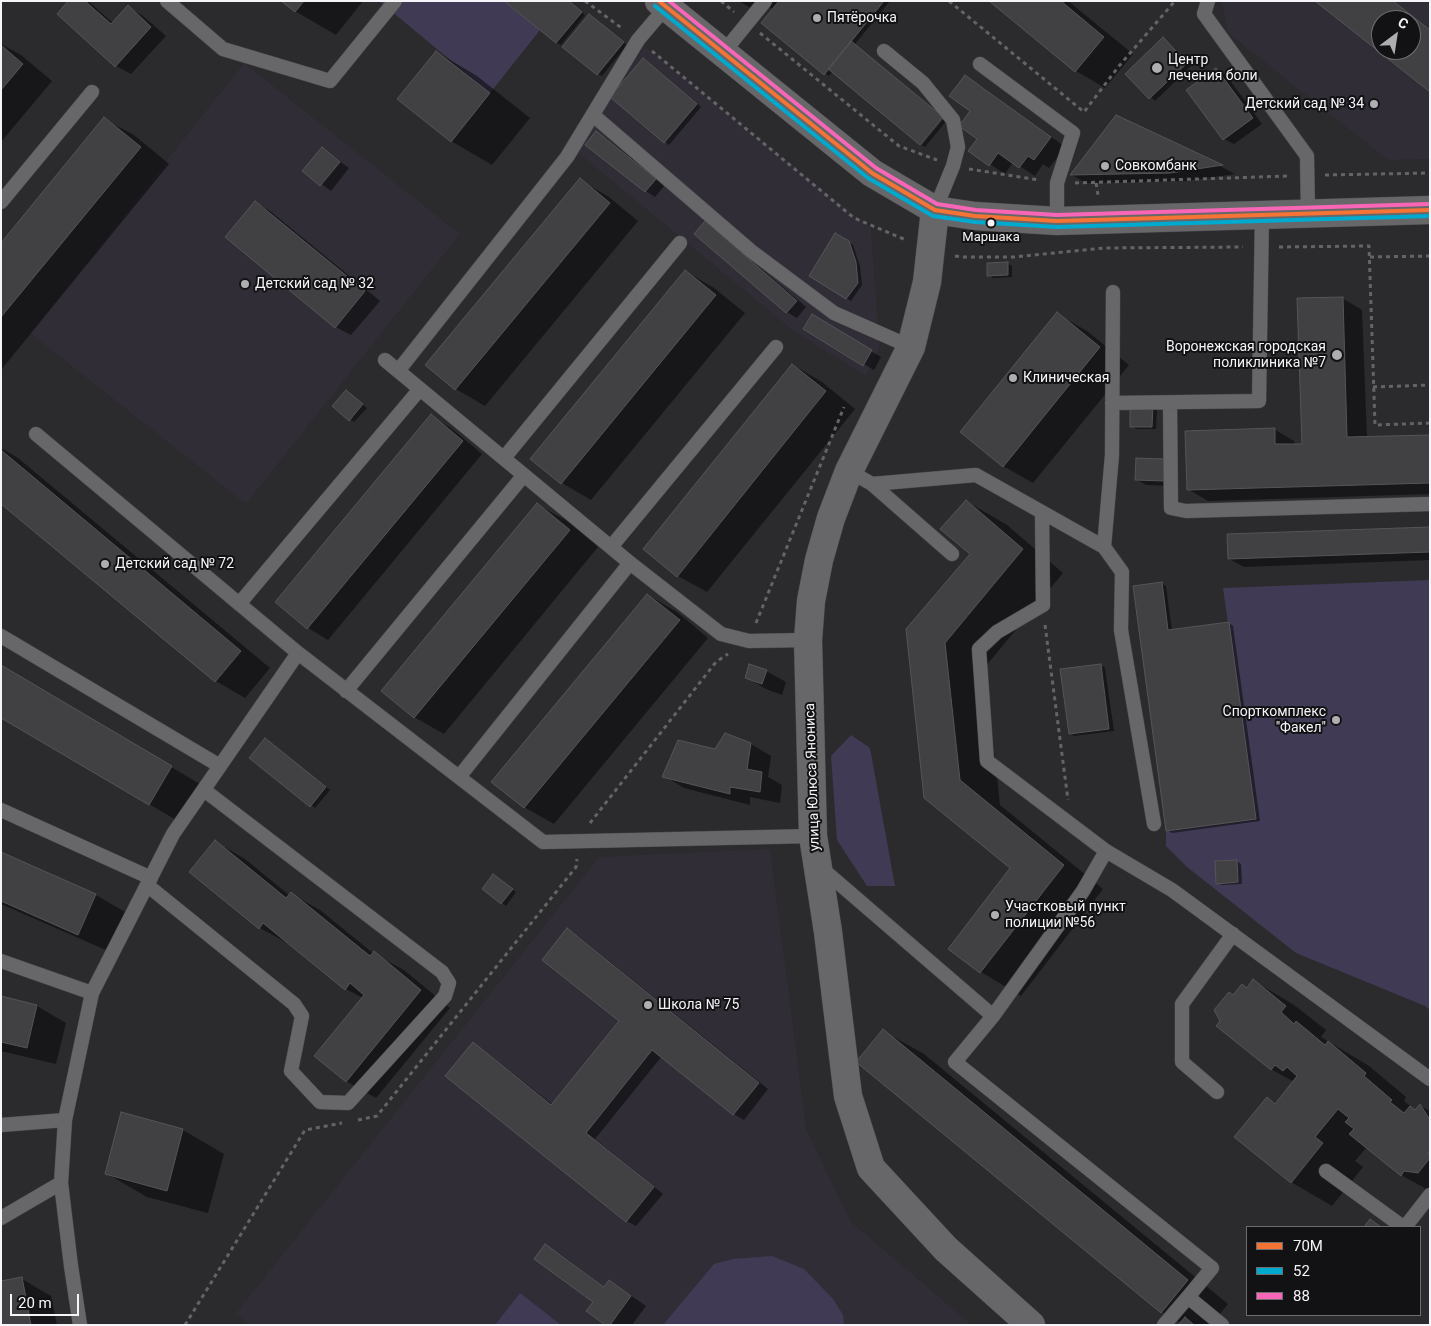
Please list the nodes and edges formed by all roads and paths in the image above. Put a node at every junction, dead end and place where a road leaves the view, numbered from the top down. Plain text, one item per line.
1 (167, 1) edge
2 (395, 1) edge
3 (721, 1) edge
4 (766, 1) edge
5 (949, 1) edge
6 (1175, 1) edge
7 (1208, 1) edge
8 (662, 4) edge
9 (748, 23) junction
10 (884, 51) dead end
11 (723, 53) junction
12 (980, 64) dead end
13 (92, 92) dead end
14 (592, 114) junction
15 (953, 166) junction
16 (1430, 173) edge
17 (1307, 176) junction
18 (1057, 183) junction
19 (1, 202) edge
20 (936, 210) junction
21 (1430, 210) edge
22 (1308, 214) junction
23 (1262, 215) junction
24 (1057, 221) junction
25 (680, 243) dead end
26 (1261, 247) junction
27 (1104, 248) dead end
28 (1430, 256) edge
29 (1370, 257) junction
30 (1113, 292) dead end
31 (776, 347) dead end
32 (911, 347) junction
33 (386, 360) dead end
34 (398, 371) junction
35 (1430, 386) edge
36 (1373, 387) junction
37 (420, 389) junction
38 (1170, 402) junction
39 (1112, 403) junction
40 (844, 407) dead end
41 (1430, 423) edge
42 (36, 434) dead end
43 (504, 458) junction
44 (849, 471) junction
45 (524, 475) junction
46 (872, 484) junction
47 (1430, 504) edge
48 (1042, 512) junction
49 (611, 547) junction
50 (1104, 547) junction
51 (952, 554) dead end
52 (630, 563) junction
53 (239, 604) junction
54 (1043, 605) junction
55 (1, 636) edge
56 (808, 640) junction
57 (749, 641) junction
58 (298, 653) junction
59 (346, 690) junction
60 (220, 766) junction
61 (459, 777) junction
62 (204, 790) junction
63 (1, 810) edge
64 (1154, 824) dead end
65 (1071, 825) junction
66 (812, 836) junction
67 (580, 841) junction
68 (1106, 851) junction
69 (817, 865) junction
70 (149, 881) junction
71 (1233, 934) junction
72 (1, 961) edge
73 (92, 993) junction
74 (993, 1016) junction
75 (1430, 1079) edge
76 (1217, 1092) dead end
77 (65, 1120) junction
78 (1, 1124) edge
79 (1326, 1171) dead end
80 (61, 1183) junction
81 (1430, 1195) edge
82 (1, 1218) edge
83 (1403, 1226) edge
84 (1405, 1226) edge
85 (1188, 1297) junction
86 (80, 1325) edge
87 (184, 1325) edge
88 (1031, 1325) edge
89 (1164, 1325) edge
90 (1222, 1325) edge

1 - 2 lane
3 - 9 path
4 - 9 lane
5 - 6 path
7 - 17 lane
8 - 11 street
8 - 14 lane
9 - 11 lane
9 - 15 path
10 - 15 lane
11 - 20 street
12 - 18 lane
13 - 19 lane
14 - 32 lane
14 - 34 lane
15 - 18 path
15 - 20 lane
16 - 17 path
17 - 18 path
17 - 22 lane
18 - 24 lane
20 - 24 street
20 - 32 street, улица Юлюса Янониса
21 - 22 street
22 - 23 street
23 - 24 street
23 - 26 lane
25 - 43 lane
26 - 27 path
26 - 29 path
26 - 38 lane
28 - 29 path
29 - 36 path
30 - 39 lane
31 - 49 lane
32 - 44 street, улица Юлюса Янониса
33 - 34 lane
34 - 37 lane
35 - 36 path
36 - 41 path
37 - 43 lane
37 - 53 lane
38 - 39 lane
38 - 47 lane
39 - 50 lane
40 - 57 path
42 - 53 lane
43 - 45 lane
44 - 46 lane
44 - 56 street, улица Юлюса Янониса
45 - 49 lane
45 - 59 lane
46 - 48 lane
46 - 51 lane
48 - 50 lane
48 - 54 lane
49 - 52 lane
50 - 64 lane
52 - 57 lane
52 - 61 lane
53 - 58 lane
54 - 65 path
54 - 65 lane
55 - 60 lane
56 - 57 lane
56 - 66 street, улица Юлюса Янониса
57 - 67 path
58 - 59 lane
58 - 60 lane
59 - 61 lane
60 - 62 lane
61 - 67 lane
62 - 70 lane
62 - 70 lane
63 - 70 lane
65 - 68 lane
66 - 67 lane
66 - 69 street, улица Юлюса Янониса
67 - 87 path
68 - 71 lane
68 - 74 lane
69 - 74 lane
69 - 88 street, улица Юлюса Янониса
70 - 73 lane
71 - 75 lane
71 - 76 lane
72 - 73 lane
73 - 77 lane
74 - 85 lane
77 - 78 lane
77 - 80 lane
79 - 83 lane
80 - 82 lane
80 - 86 lane
81 - 84 lane
85 - 89 lane
85 - 90 lane

